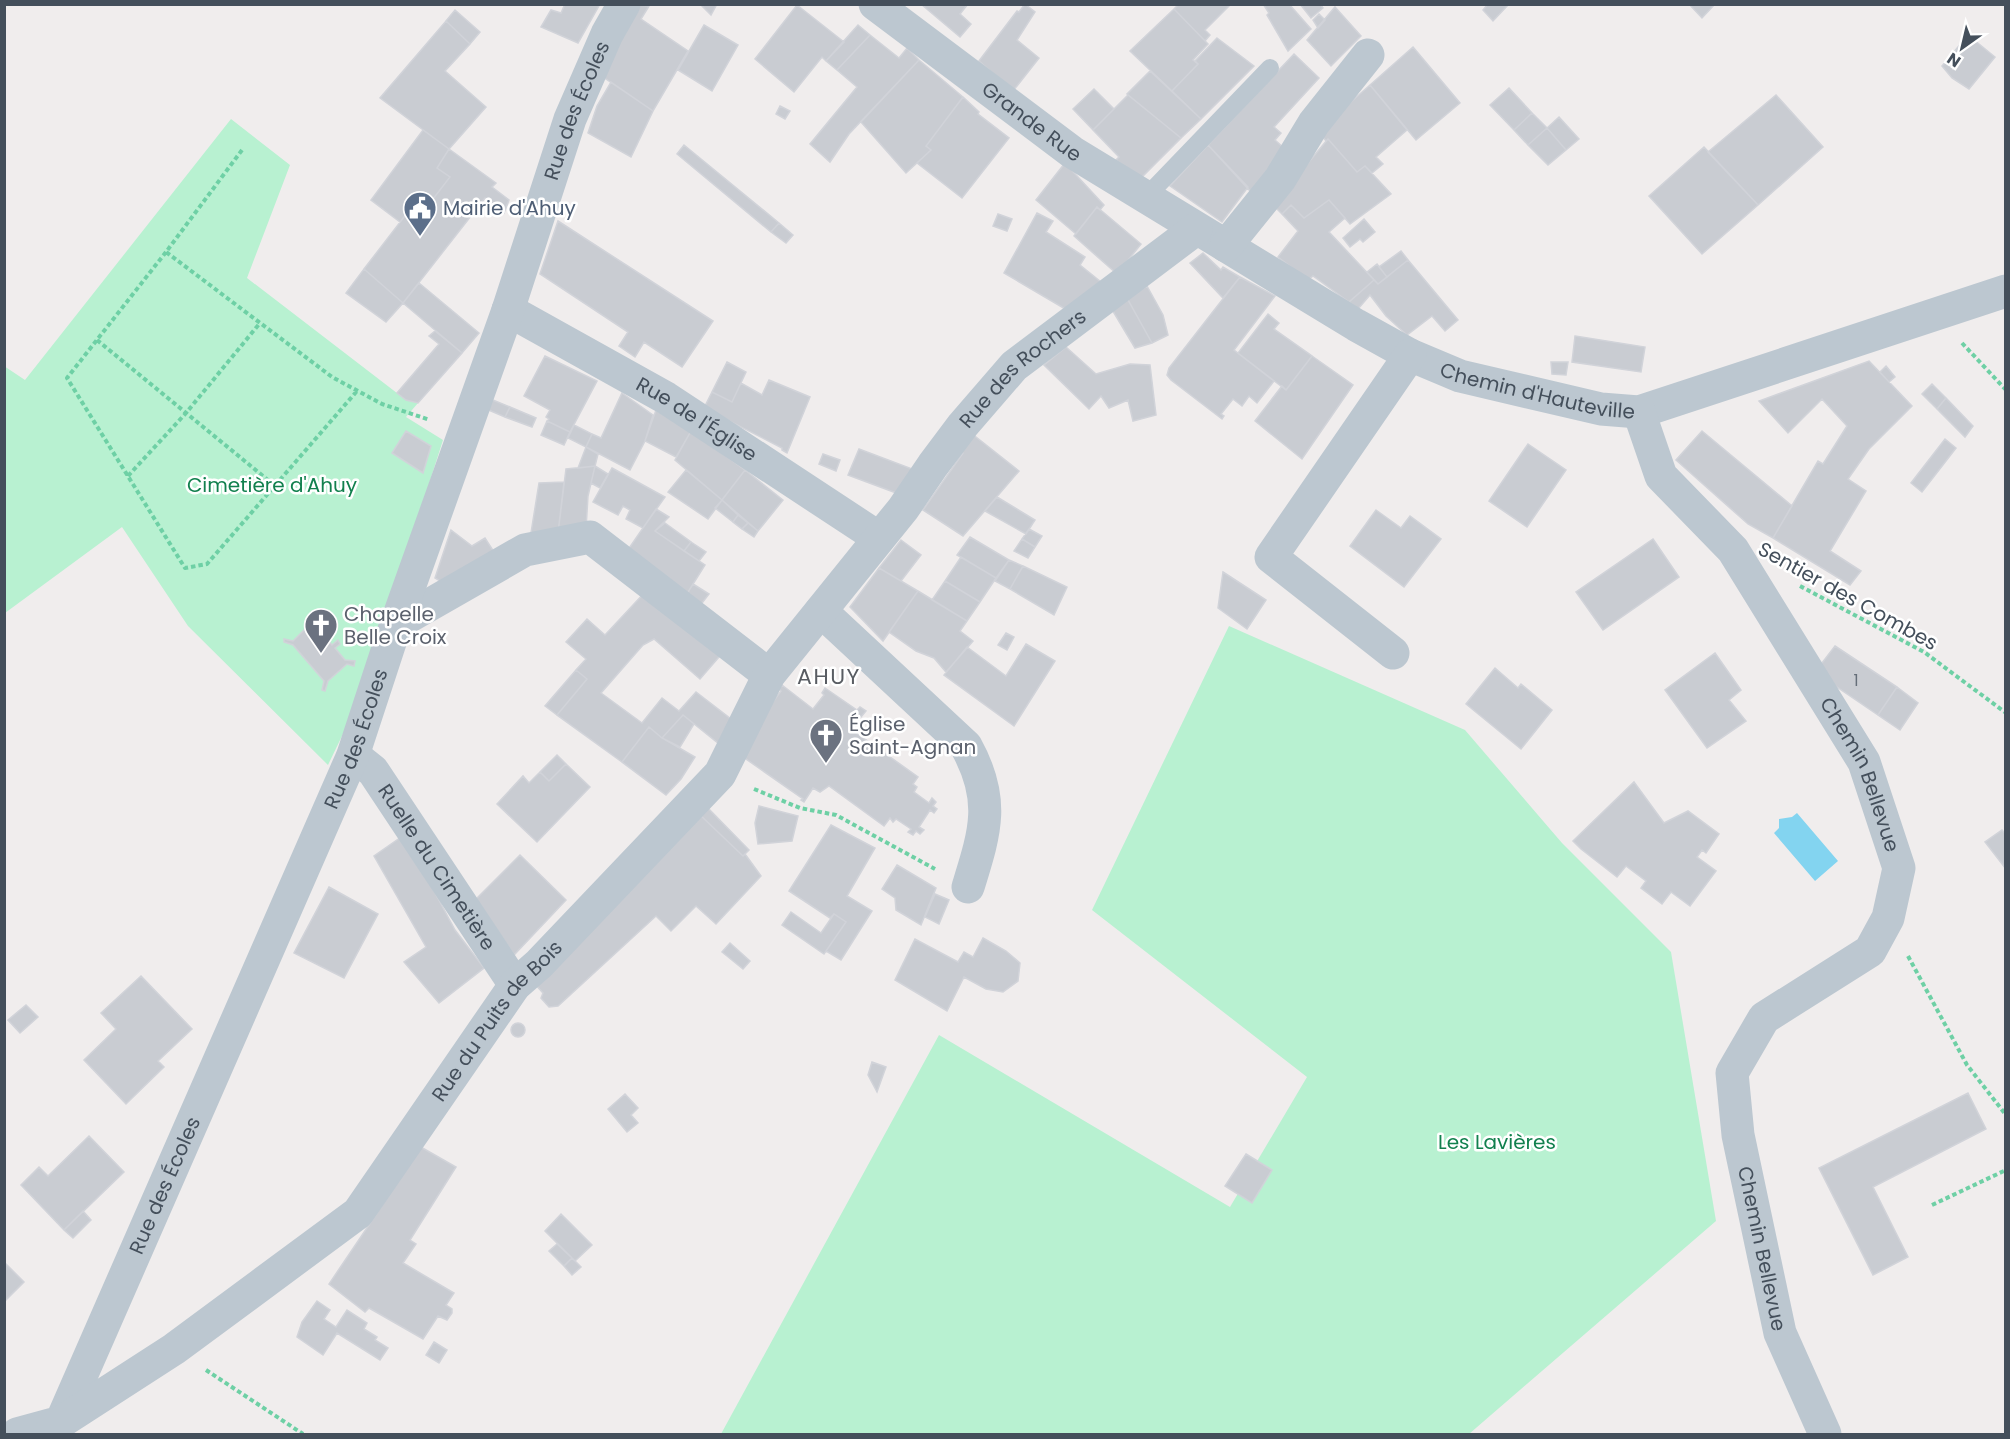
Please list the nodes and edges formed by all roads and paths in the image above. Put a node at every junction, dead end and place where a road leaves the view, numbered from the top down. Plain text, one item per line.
1 (624, 4) edge
2 (875, 4) edge
3 (1368, 55) dead end
4 (1270, 68) dead end
5 (242, 150) dead end
6 (1145, 198) junction
7 (1196, 229) junction
8 (1226, 246) junction
9 (166, 252) junction
10 (2006, 291) edge
11 (508, 310) junction
12 (1935, 314) junction
13 (260, 323) junction
14 (98, 340) junction
15 (1410, 355) junction
16 (2006, 390) edge
17 (357, 391) junction
18 (1639, 412) junction
19 (186, 413) junction
20 (465, 430) junction
21 (128, 476) junction
22 (274, 485) junction
23 (879, 538) junction
24 (1793, 582) dead end
25 (821, 611) junction
26 (396, 624) junction
27 (1393, 653) dead end
28 (769, 675) junction
29 (2006, 713) edge
30 (353, 755) junction
31 (720, 774) junction
32 (968, 887) joint
33 (1888, 918) junction
34 (515, 986) junction
35 (2006, 1115) edge
36 (2006, 1170) edge
37 (1932, 1205) dead end
38 (174, 1349) junction
39 (55, 1428) edge
40 (17, 1434) edge
41 (303, 1434) edge
42 (1825, 1434) edge

1 - 11 street, Rue des Écoles
2 - 6 street, Grande Rue
3 - 8 street
4 - 6 lane
5 - 9 path
6 - 7 street, Grande Rue
7 - 8 street, Chemin d'Hauteville
7 - 23 street, Rue des Rochers
8 - 15 street, Chemin d'Hauteville
9 - 13 path
9 - 14 path
10 - 12 street, Chemin d'Hauteville
11 - 20 street, Rue des Écoles
11 - 23 street, Rue de l'Église
12 - 16 path
12 - 18 street, Chemin d'Hauteville
13 - 17 path
13 - 19 path
14 - 19 path
14 - 21 path
15 - 18 street, Chemin d'Hauteville
15 - 27 street
17 - 20 path
17 - 22 path
18 - 33 street, Chemin Bellevue
19 - 21 path
19 - 22 path
20 - 26 street, Rue des Écoles
21 - 22 path
23 - 25 street, Rue du Puits de Bois
24 - 29 path, Sentier des Combes
25 - 28 street, Rue du Puits de Bois
25 - 32 street
26 - 28 street
26 - 30 street, Rue des Écoles
28 - 31 street, Rue du Puits de Bois
30 - 34 street, Ruelle du Cimetière
30 - 39 street, Rue des Écoles
31 - 32 path
31 - 34 street, Rue du Puits de Bois
33 - 35 path
33 - 42 street, Chemin Bellevue
34 - 38 street, Rue du Puits de Bois
36 - 37 path
38 - 39 street, Rue du Puits de Bois
38 - 41 path
39 - 40 street, Rue du Puits de Bois

